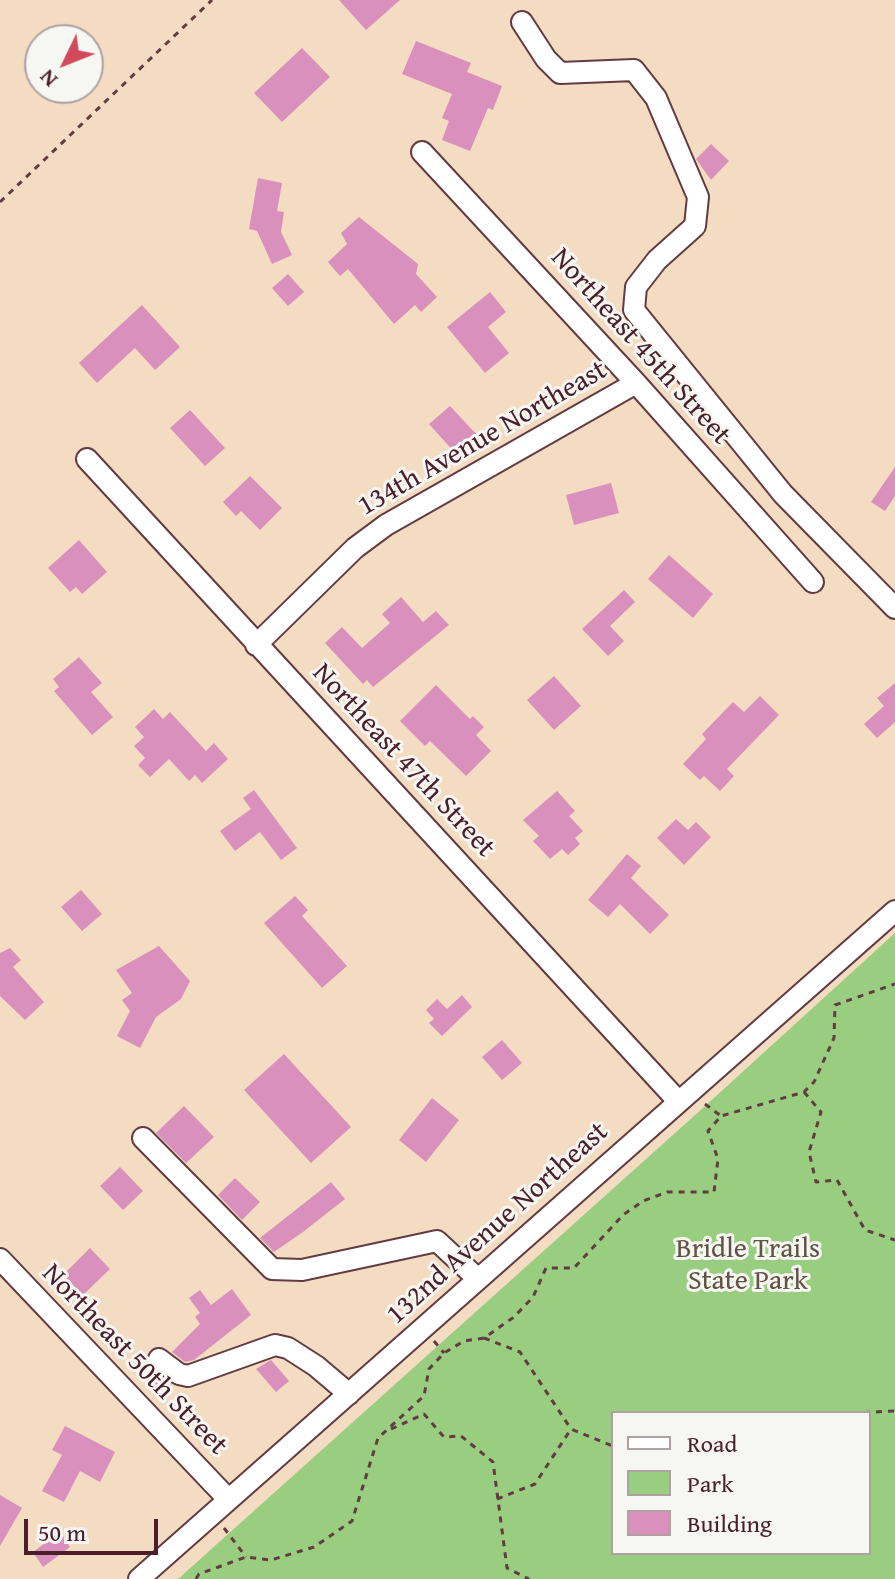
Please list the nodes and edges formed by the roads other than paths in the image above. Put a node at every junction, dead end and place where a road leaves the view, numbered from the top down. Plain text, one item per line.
1 (522, 22) dead end
2 (422, 152) dead end
3 (636, 383) junction
4 (87, 459) dead end
5 (813, 582) dead end
6 (895, 608) edge
7 (256, 645) junction
8 (895, 911) edge
9 (678, 1101) junction
10 (143, 1138) dead end
11 (0, 1259) edge
12 (478, 1279) junction
13 (159, 1359) dead end
14 (349, 1394) junction
15 (220, 1506) junction
16 (139, 1579) edge

1 - 6 street
2 - 3 street, Northeast 45th Street
3 - 5 street, Northeast 45th Street
3 - 7 street, 134th Avenue Northeast
4 - 7 street, Northeast 47th Street
7 - 9 street, Northeast 47th Street
8 - 9 street, 132nd Avenue Northeast
9 - 12 street, 132nd Avenue Northeast
10 - 12 street
11 - 15 street, Northeast 50th Street
12 - 14 street, 132nd Avenue Northeast
13 - 14 street
14 - 15 street, 132nd Avenue Northeast
15 - 16 street, 132nd Avenue Northeast

